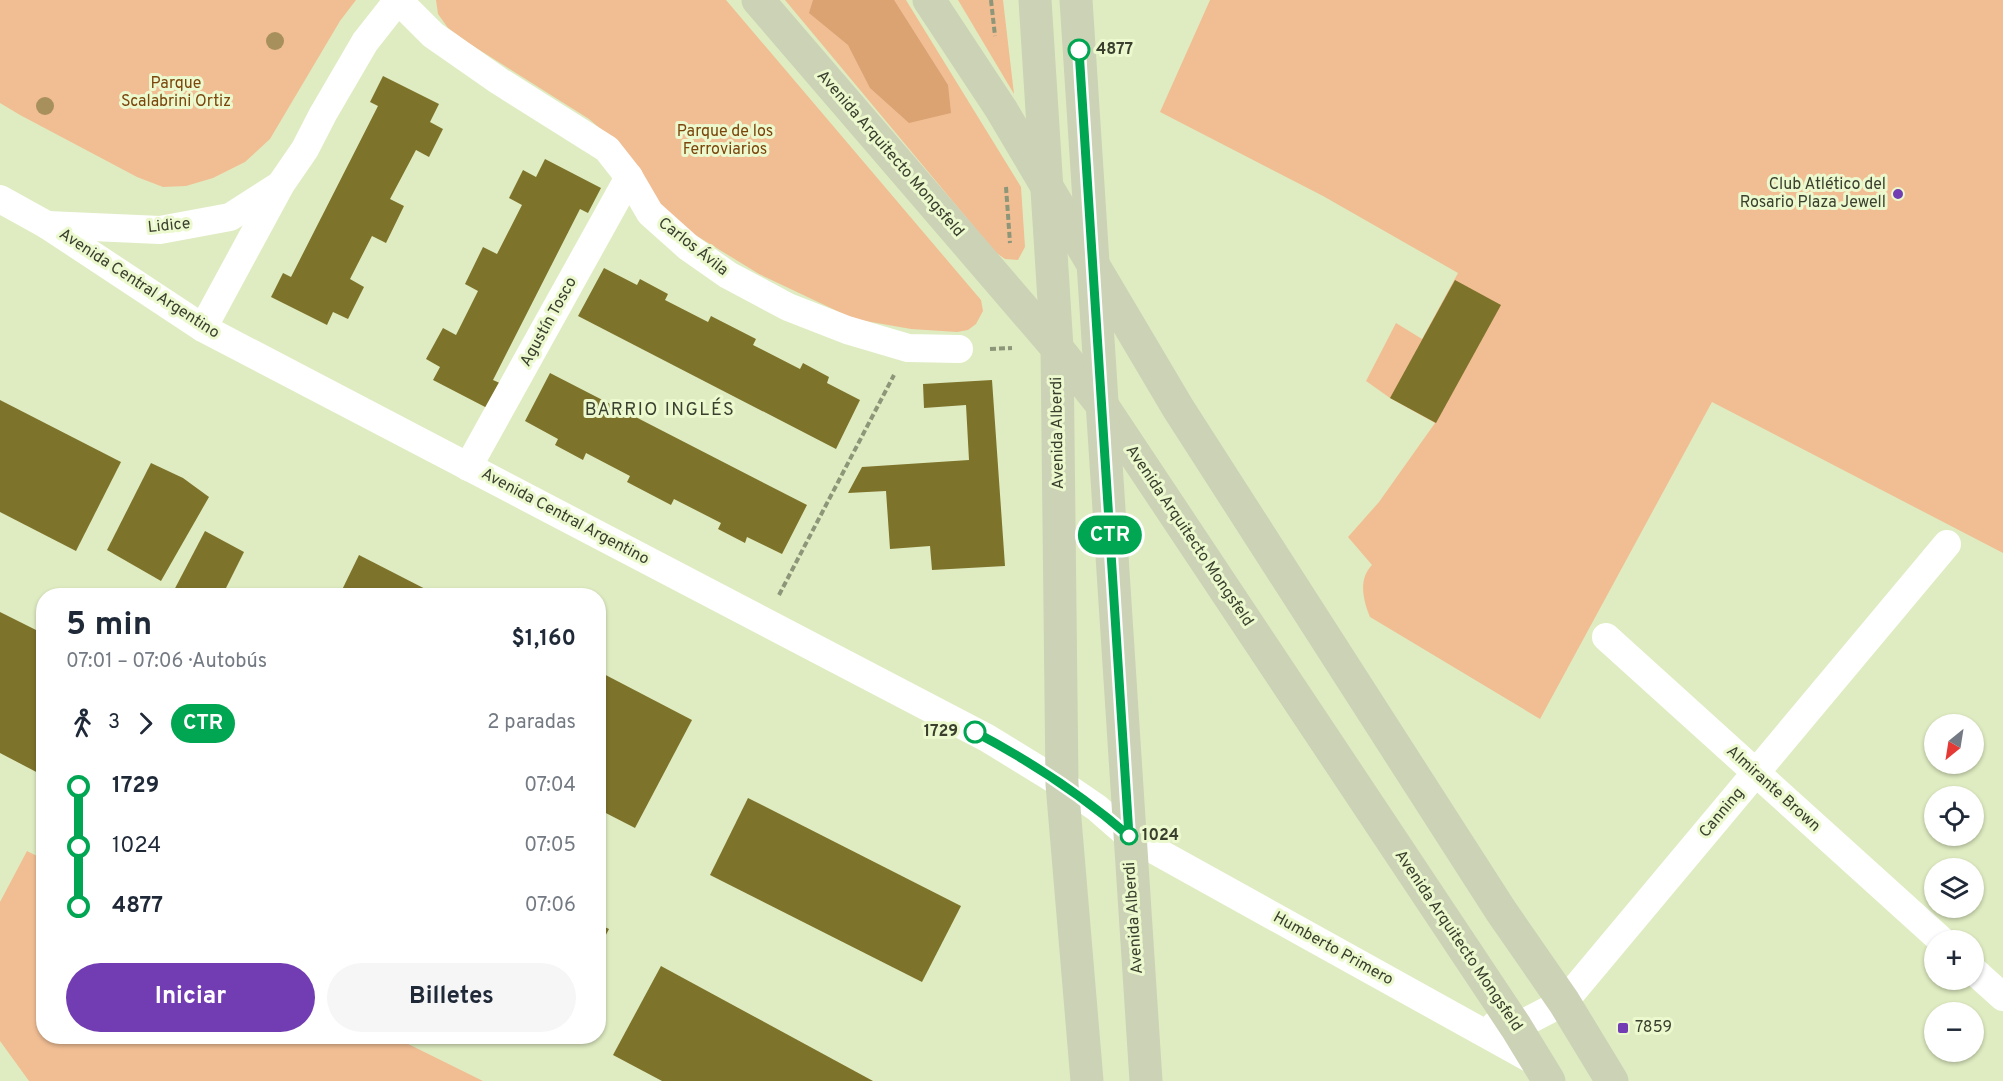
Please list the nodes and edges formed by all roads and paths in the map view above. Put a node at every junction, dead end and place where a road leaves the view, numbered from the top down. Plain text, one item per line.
1 (398, 0) edge
2 (758, 0) edge
3 (929, 0) edge
4 (991, 0) edge
5 (1035, 0) edge
6 (1076, 0) edge
7 (996, 42) dead end
8 (629, 177) junction
9 (1006, 179) dead end
10 (281, 184) junction
11 (1048, 188) junction
12 (0, 199) edge
13 (47, 225) junction
14 (1011, 253) dead end
15 (1093, 262) junction
16 (203, 328) junction
17 (908, 348) junction
18 (1057, 348) junction
19 (959, 349) joint
20 (1102, 405) junction
21 (468, 467) junction
22 (1947, 544) dead end
23 (765, 622) junction
24 (1606, 637) dead end
25 (1756, 773) junction
26 (1062, 784) junction
27 (1129, 836) junction
28 (1930, 930) edge
29 (1984, 979) edge
30 (2003, 997) edge
31 (1564, 1002) junction
32 (1466, 1023) junction
33 (1516, 1027) junction
34 (1544, 1072) edge
35 (1088, 1081) edge
36 (1146, 1081) edge
37 (1612, 1081) edge

1 - 8 street, Carlos Ávila
1 - 10 street, Lidice
2 - 18 main road, Avenida Arquitecto Mongsfeld
3 - 11 main road
4 - 7 path
5 - 11 main road, Avenida Alberdi
6 - 15 main road, Avenida Alberdi
8 - 17 street, Carlos Ávila
8 - 21 street, Agustín Tosco
9 - 14 path
10 - 13 street, Lidice
10 - 16 street, Lidice
11 - 15 main road
11 - 18 main road, Avenida Alberdi
12 - 13 street, Avenida Central Argentino
13 - 16 street, Avenida Central Argentino
15 - 20 main road, Avenida Alberdi
15 - 31 main road
16 - 21 street, Avenida Central Argentino
17 - 19 street, Carlos Ávila
17 - 23 path
18 - 19 path
18 - 20 main road, Avenida Arquitecto Mongsfeld
18 - 26 main road, Avenida Alberdi
20 - 27 main road, Avenida Alberdi
20 - 33 main road, Avenida Arquitecto Mongsfeld
21 - 23 street, Avenida Central Argentino
22 - 25 street, Canning
23 - 26 street, Avenida Central Argentino
24 - 25 street, Almirante Brown
25 - 28 street, Almirante Brown
25 - 31 street, Canning
26 - 27 street, Avenida Central Argentino
26 - 35 main road, Avenida Alberdi
27 - 32 street, Humberto Primero
27 - 36 main road, Avenida Alberdi
29 - 30 street
31 - 33 street, Canning
31 - 37 main road
32 - 33 street
32 - 34 street, Humberto Primero
33 - 34 main road, Avenida Arquitecto Mongsfeld

